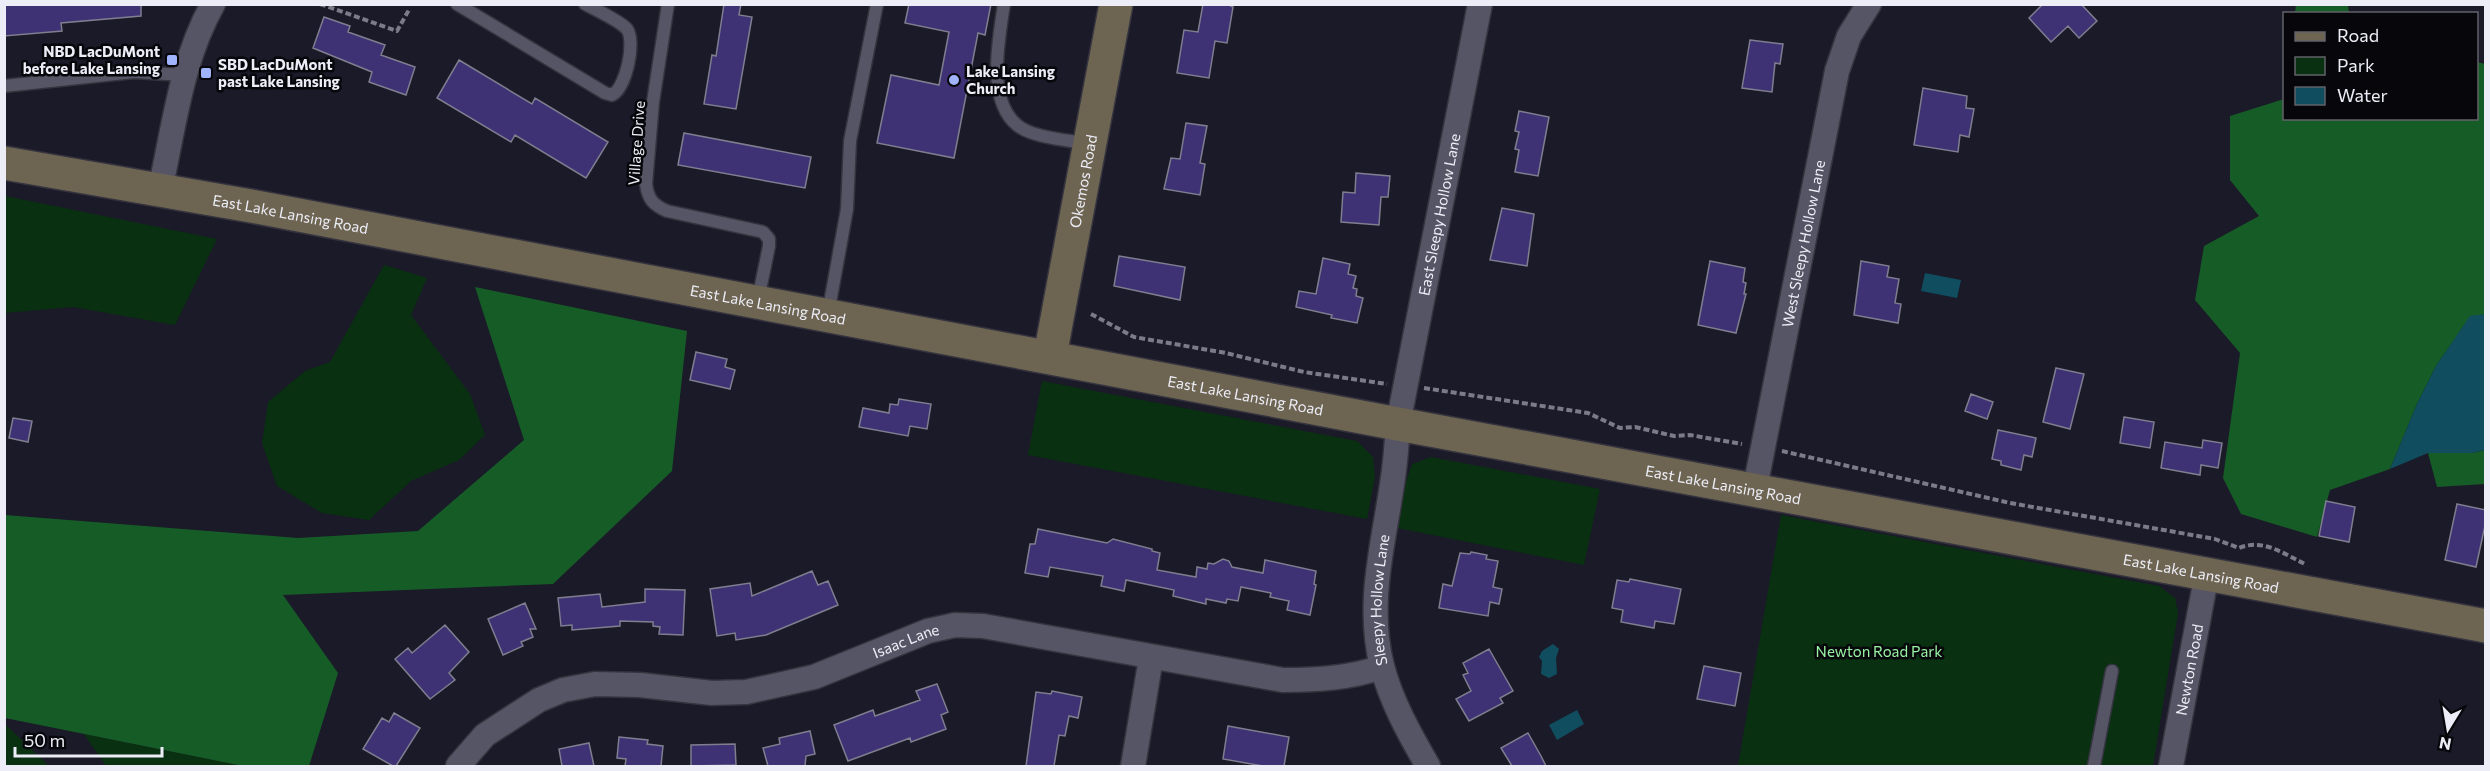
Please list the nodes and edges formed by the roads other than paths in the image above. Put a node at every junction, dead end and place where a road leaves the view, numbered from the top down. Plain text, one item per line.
1 (213, 4) edge
2 (457, 4) edge
3 (585, 4) edge
4 (669, 4) edge
5 (878, 4) edge
6 (1004, 4) edge
7 (1116, 4) edge
8 (1480, 4) edge
9 (1869, 4) edge
10 (184, 75) junction
11 (4, 86) edge
12 (1090, 144) junction
13 (4, 163) edge
14 (160, 190) junction
15 (758, 302) junction
16 (828, 314) junction
17 (1050, 356) junction
18 (1398, 424) junction
19 (1755, 488) junction
20 (2207, 573) junction
21 (2486, 626) edge
22 (1151, 658) junction
23 (1382, 667) junction
24 (2112, 670) dead end
25 (458, 766) edge
26 (1133, 766) edge
27 (1428, 766) edge
28 (2094, 766) edge
29 (2171, 766) edge

1 - 10 street
2 - 3 lane
4 - 15 lane, Village Drive
5 - 16 lane
6 - 12 lane
7 - 12 street, Okemos Road
8 - 18 street, East Sleepy Hollow Lane
9 - 19 street, West Sleepy Hollow Lane
10 - 11 lane
10 - 14 street
12 - 17 street, Okemos Road
13 - 14 street, East Lake Lansing Road
14 - 15 street, East Lake Lansing Road
15 - 16 street, East Lake Lansing Road
16 - 17 street, East Lake Lansing Road
17 - 18 street, East Lake Lansing Road
18 - 19 street, East Lake Lansing Road
18 - 23 street, Sleepy Hollow Lane
19 - 20 street, East Lake Lansing Road
20 - 21 street, East Lake Lansing Road
20 - 29 street, Newton Road
22 - 23 street, Isaac Lane
22 - 25 street, Isaac Lane
22 - 26 street
23 - 27 street, Sleepy Hollow Lane
24 - 28 lane

